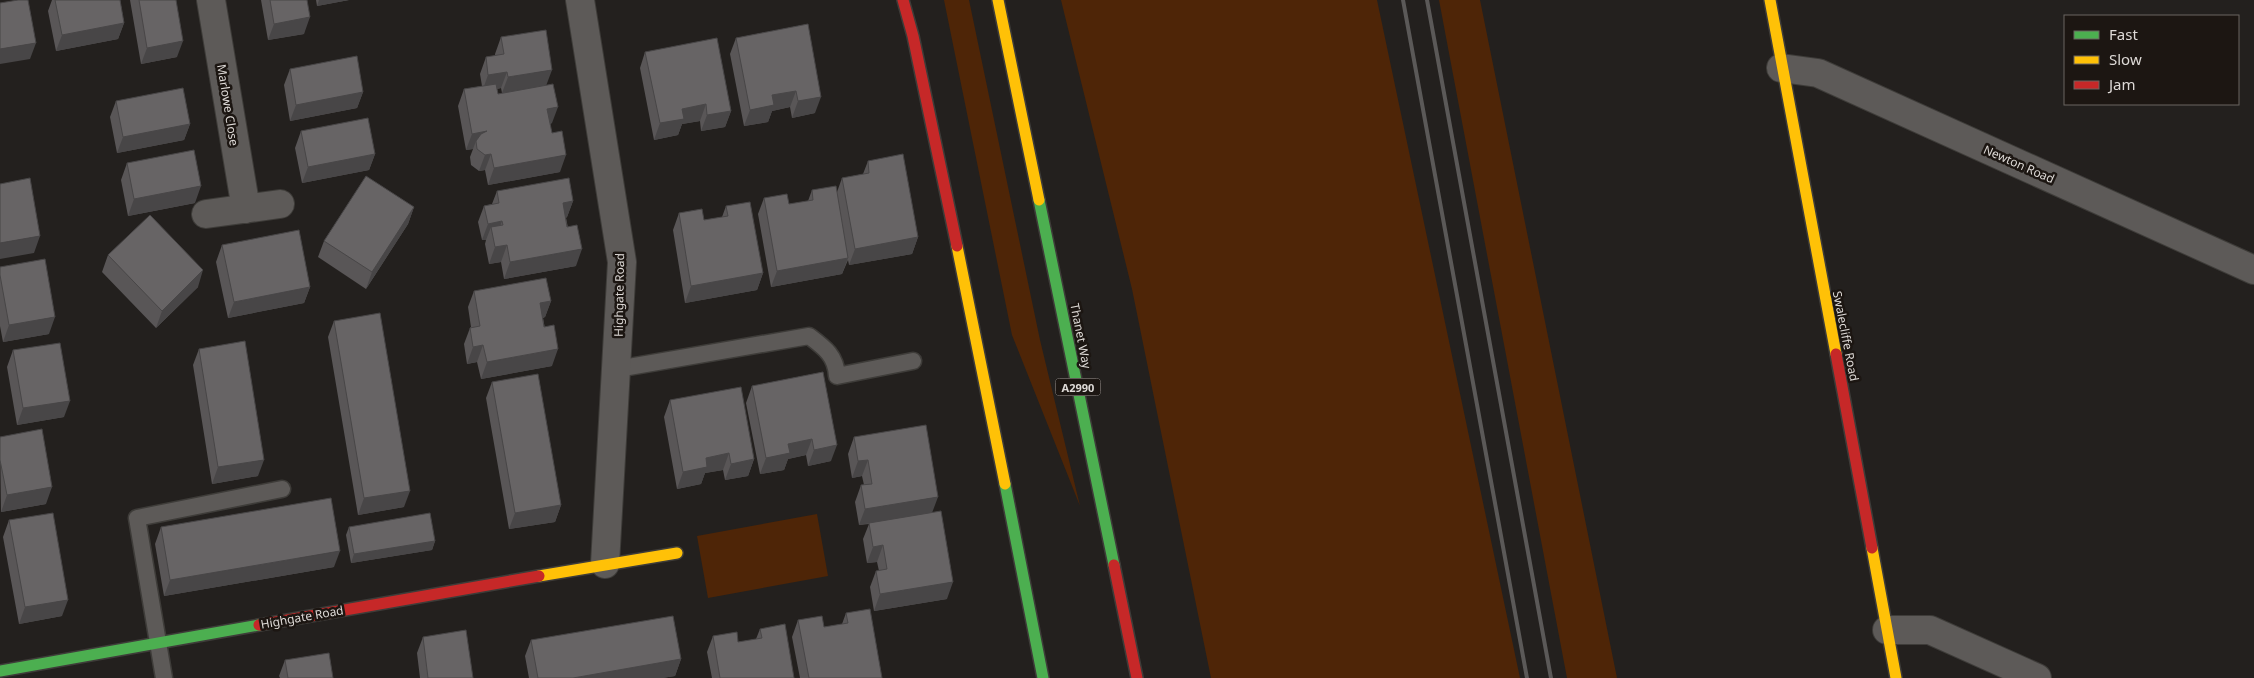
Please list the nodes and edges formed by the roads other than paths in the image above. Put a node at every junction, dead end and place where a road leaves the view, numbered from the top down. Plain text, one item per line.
1 (211, 0) edge
2 (580, 0) edge
3 (902, 0) edge
4 (998, 0) edge
5 (1770, 0) edge
6 (1781, 68) junction
7 (280, 204) dead end
8 (246, 209) junction
9 (206, 214) dead end
10 (2254, 270) edge
11 (913, 361) dead end
12 (617, 369) junction
13 (282, 489) dead end
14 (677, 553) dead end
15 (605, 564) junction
16 (1887, 630) junction
17 (158, 643) junction
18 (0, 671) edge
19 (164, 678) edge
20 (1043, 678) edge
21 (1137, 678) edge
22 (1896, 678) edge
23 (2037, 678) edge

1 - 8 street, Marlowe Close
2 - 12 street, Highgate Road
3 - 20 street
4 - 21 street, Thanet Way / A2990
5 - 6 street, Swalecliffe Road
6 - 10 street, Newton Road
6 - 16 street, Swalecliffe Road
7 - 8 street
8 - 9 street
11 - 12 lane
12 - 15 street, Highgate Road
13 - 17 lane
14 - 15 street, Highgate Road
15 - 17 street, Highgate Road
16 - 22 street, Swalecliffe Road
16 - 23 street
17 - 18 street, Highgate Road
17 - 19 lane

